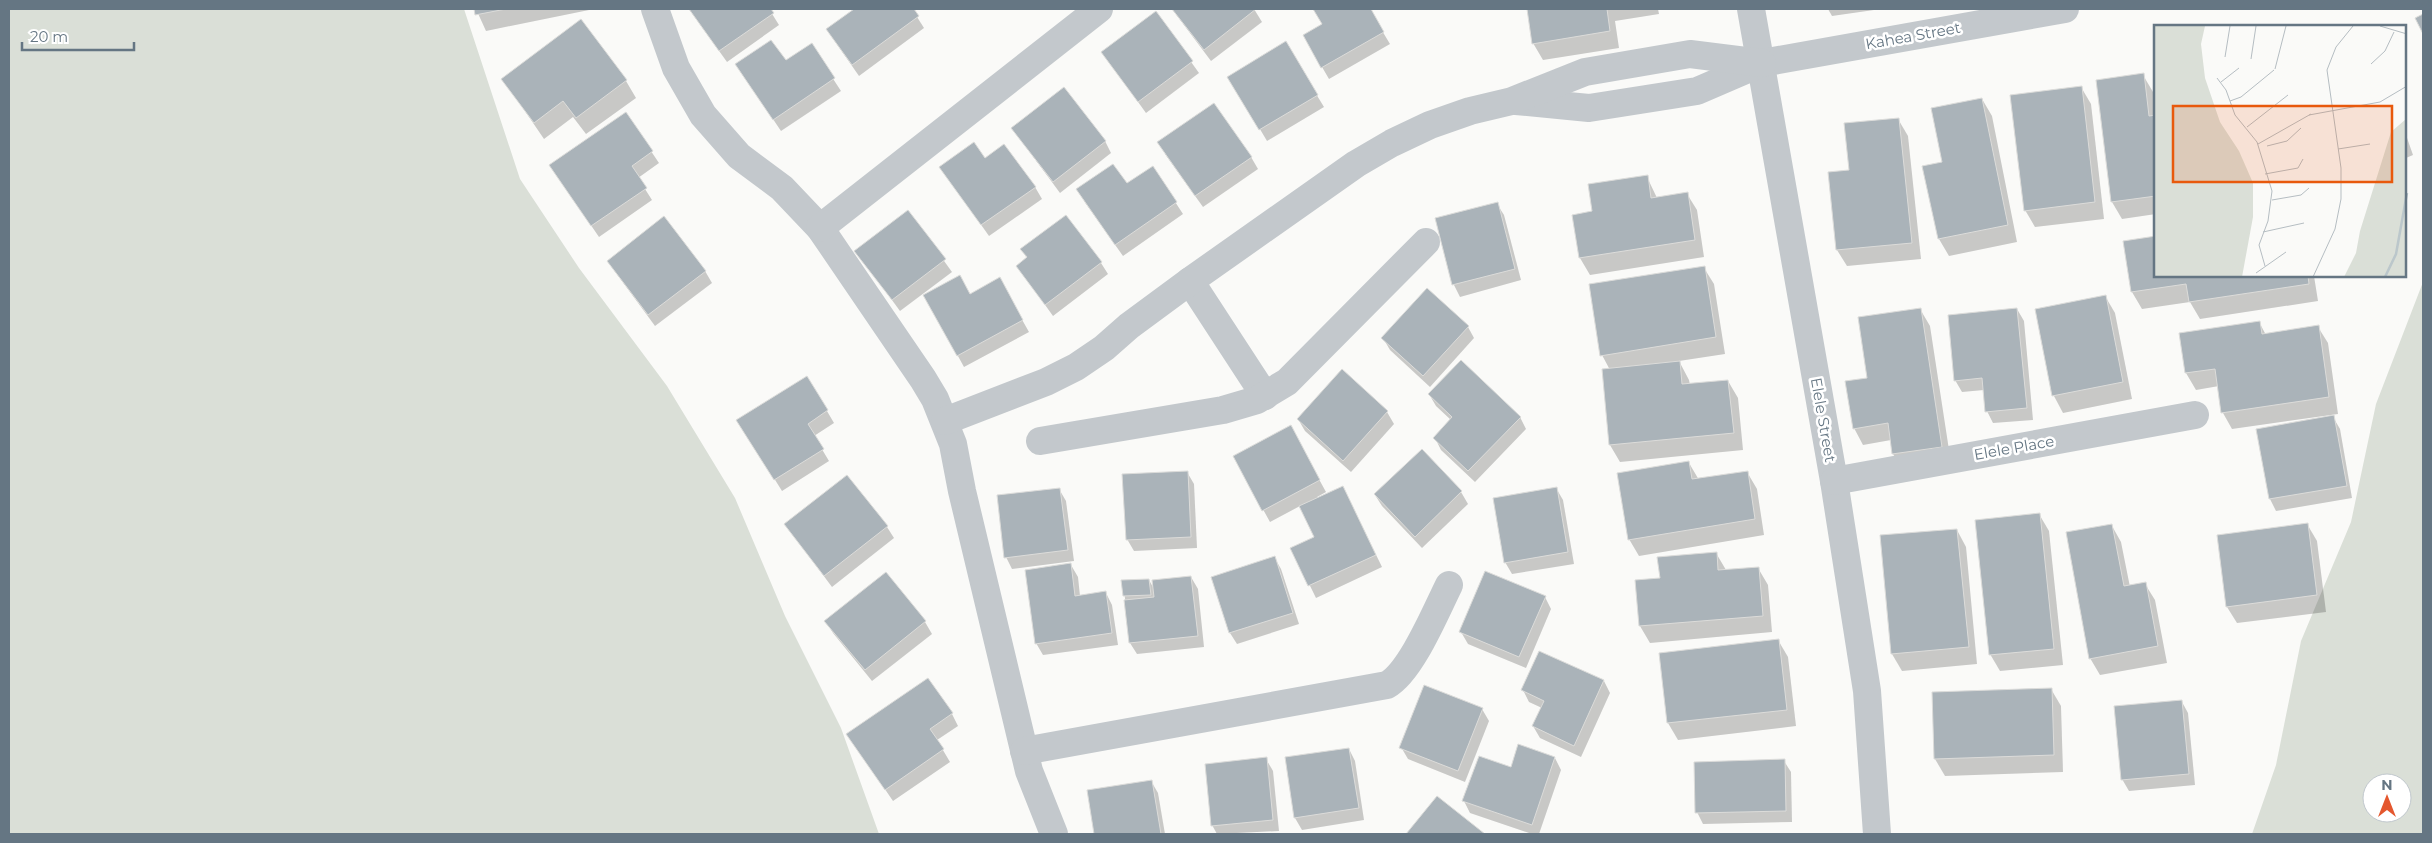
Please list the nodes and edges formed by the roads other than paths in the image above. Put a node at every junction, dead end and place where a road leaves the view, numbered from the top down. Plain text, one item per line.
1 (655, 9) edge
2 (1099, 9) edge
3 (1751, 9) edge
4 (2065, 9) edge
5 (1762, 64) junction
6 (1512, 101) junction
7 (820, 228) junction
8 (1426, 242) dead end
9 (1190, 281) junction
10 (1265, 396) junction
11 (2194, 416) dead end
12 (945, 421) junction
13 (1040, 441) dead end
14 (1834, 481) junction
15 (1450, 585) dead end
16 (1024, 751) junction
17 (1054, 834) edge
18 (1877, 834) edge

1 - 7 street
2 - 7 street
3 - 5 street, Elele Street
4 - 5 street, Kahea Street
5 - 6 street
5 - 6 street
5 - 14 street, Elele Street
6 - 9 street
7 - 12 street
8 - 10 street
9 - 10 street
9 - 12 street
10 - 13 street
11 - 14 street, Elele Place
12 - 16 street
14 - 18 street, Elele Street
15 - 16 street
16 - 17 street

